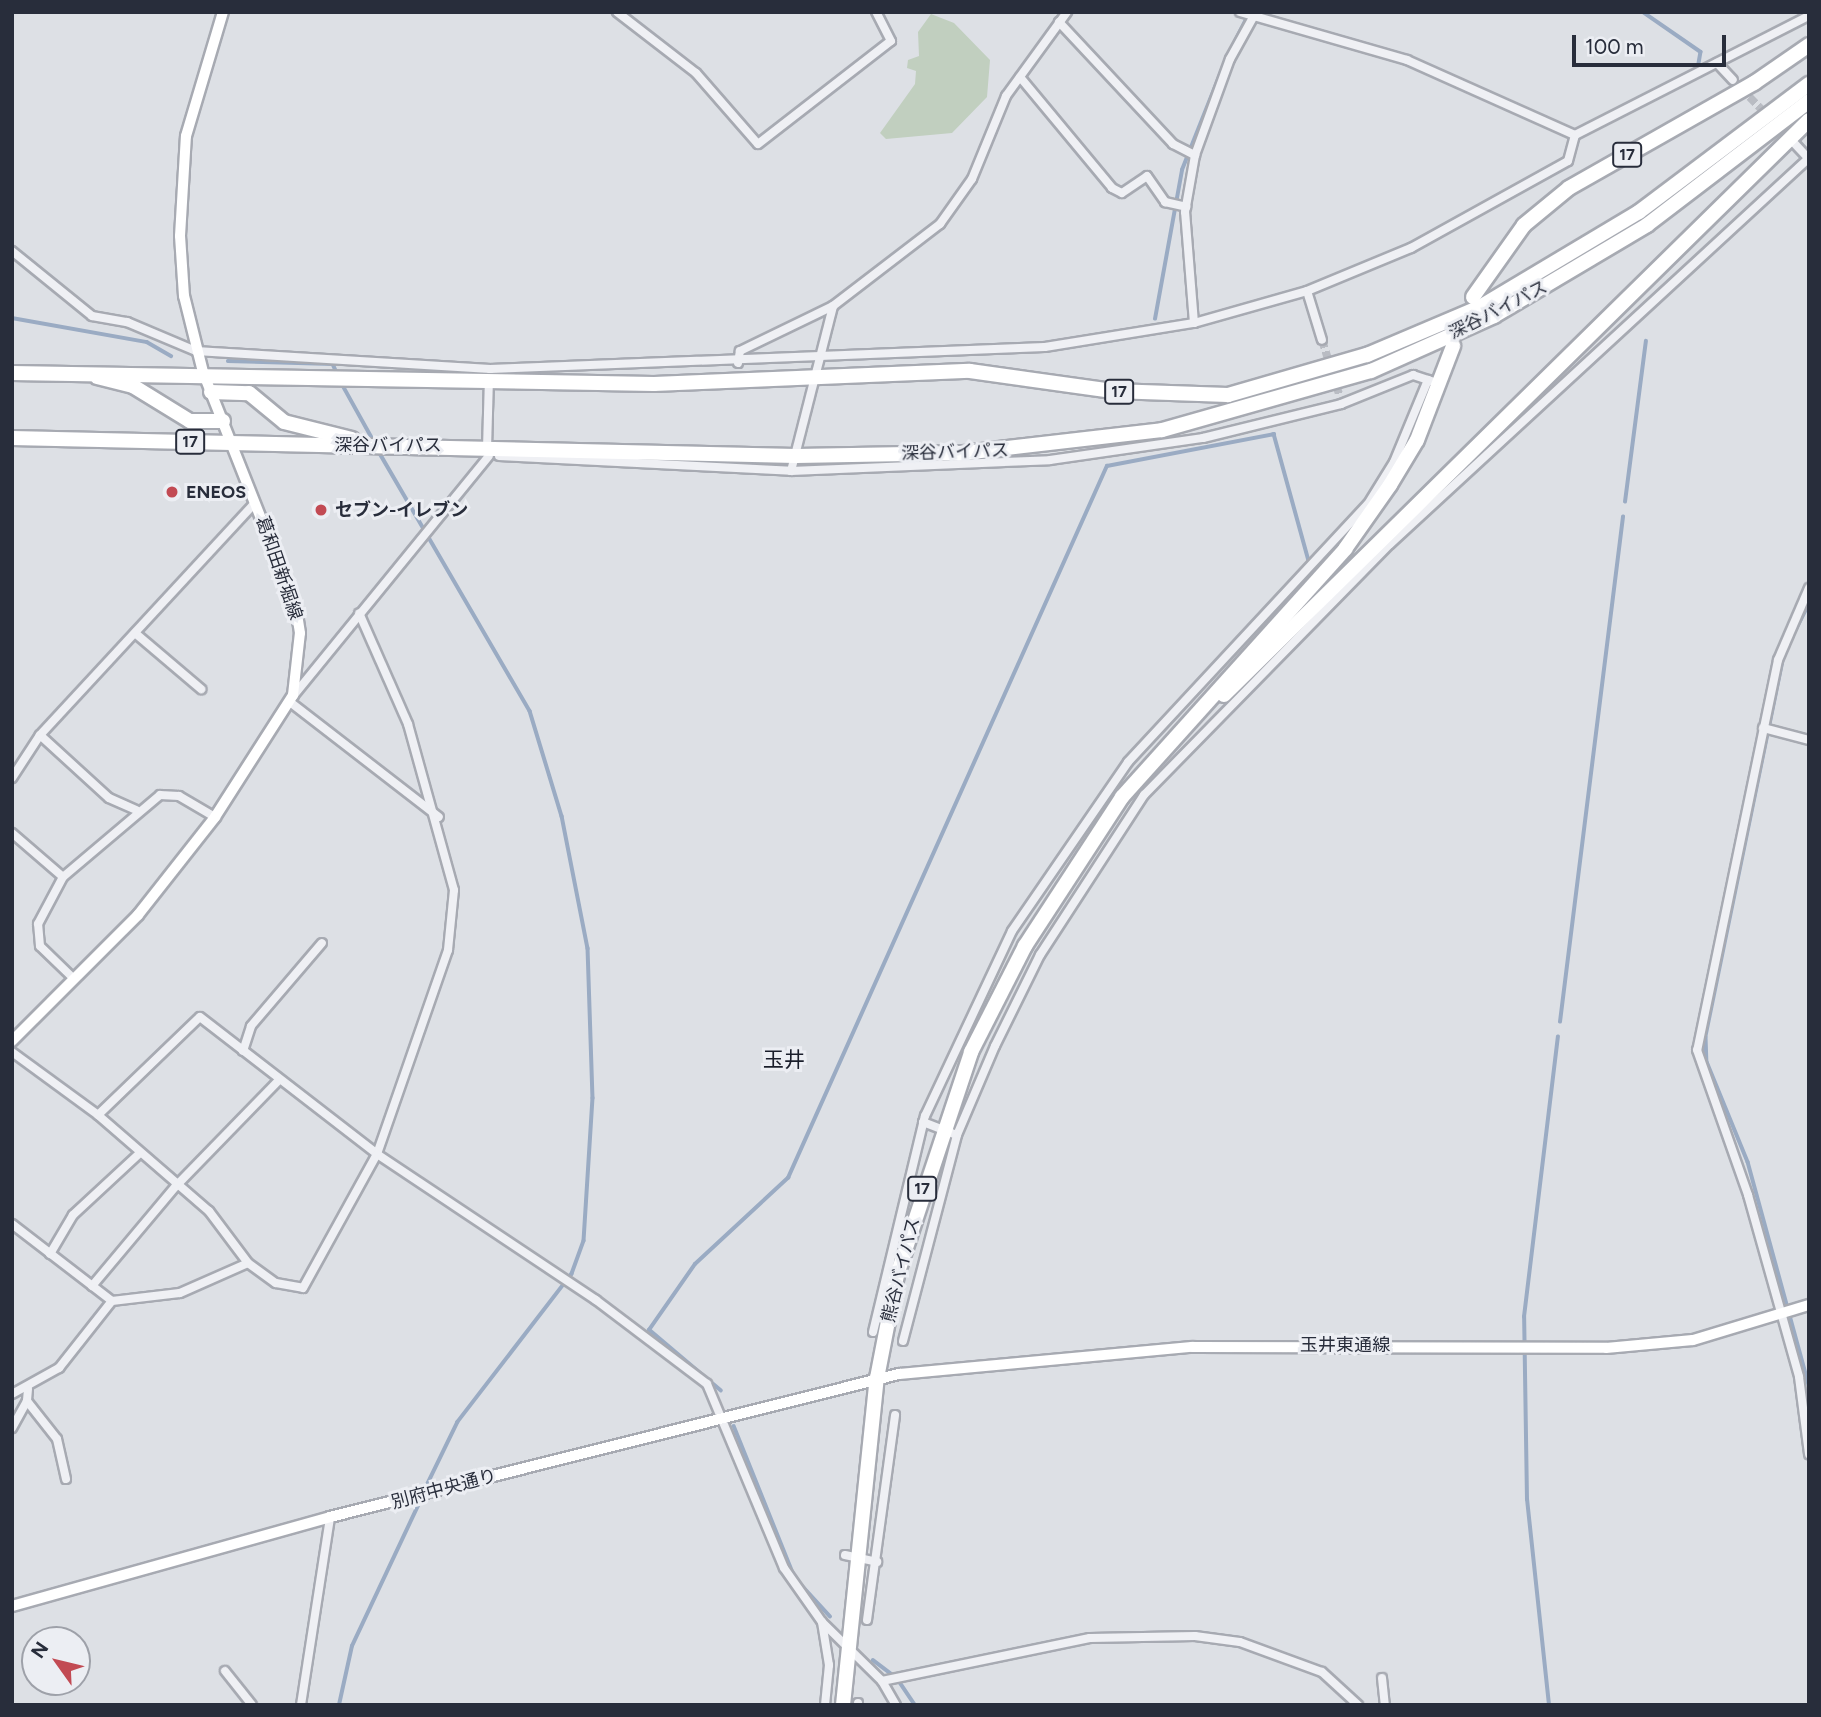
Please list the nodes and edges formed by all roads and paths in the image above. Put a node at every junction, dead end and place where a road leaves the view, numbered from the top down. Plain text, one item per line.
1 (223, 12) edge
2 (1068, 12) edge
3 (1240, 12) edge
4 (621, 13) edge
5 (880, 14) edge
6 (1255, 14) edge
7 (1809, 16) edge
8 (1059, 22) junction
9 (1809, 45) edge
10 (1717, 63) junction
11 (1020, 77) junction
12 (1733, 80) tunnel mouth
13 (1809, 84) edge
14 (1809, 101) edge
15 (1809, 120) edge
16 (1574, 135) junction
17 (1795, 144) tunnel mouth
18 (1194, 155) junction
19 (1809, 158) edge
20 (1186, 206) junction
21 (12, 251) edge
22 (1307, 291) junction
23 (1473, 297) dead end
24 (833, 306) junction
25 (1194, 323) junction
26 (1322, 340) tunnel mouth
27 (1452, 346) dead end
28 (196, 351) junction
29 (820, 359) junction
30 (738, 363) junction
31 (203, 372) junction
32 (12, 373) edge
33 (93, 374) junction
34 (489, 376) junction
35 (814, 379) junction
36 (1433, 381) junction
37 (211, 392) junction
38 (223, 421) junction
39 (12, 438) edge
40 (232, 443) junction
41 (371, 445) junction
42 (487, 451) junction
43 (796, 456) junction
44 (790, 471) junction
45 (255, 503) junction
46 (1370, 508) junction
47 (1387, 541) junction
48 (1809, 588) edge
49 (359, 613) junction
50 (135, 633) junction
51 (201, 689) dead end
52 (292, 699) junction
53 (1764, 728) junction
54 (40, 734) junction
55 (1176, 737) junction
56 (1809, 740) edge
57 (12, 778) edge
58 (136, 810) junction
59 (215, 817) junction
60 (439, 817) junction
61 (12, 833) edge
62 (63, 877) junction
63 (1012, 931) junction
64 (322, 943) dead end
65 (1026, 944) junction
66 (1040, 955) junction
67 (71, 976) junction
68 (12, 1041) edge
69 (243, 1051) junction
70 (12, 1052) edge
71 (279, 1080) junction
72 (98, 1115) junction
73 (923, 1122) junction
74 (941, 1130) junction
75 (957, 1135) junction
76 (140, 1153) junction
77 (377, 1154) junction
78 (176, 1186) junction
79 (12, 1224) edge
80 (50, 1254) junction
81 (248, 1263) junction
82 (92, 1286) junction
83 (112, 1301) junction
84 (1809, 1305) edge
85 (1784, 1313) junction
86 (873, 1332) dead end
87 (903, 1341) dead end
88 (877, 1378) junction
89 (28, 1389) junction
90 (12, 1394) edge
91 (27, 1401) junction
92 (895, 1415) dead end
93 (725, 1416) junction
94 (12, 1428) edge
95 (1809, 1454) edge
96 (66, 1479) dead end
97 (330, 1517) junction
98 (852, 1556) junction
99 (877, 1562) junction
100 (12, 1606) edge
101 (867, 1620) dead end
102 (822, 1622) junction
103 (849, 1652) junction
104 (225, 1671) dead end
105 (1382, 1678) dead end
106 (882, 1681) junction
107 (853, 1704) edge
108 (252, 1705) edge
109 (301, 1705) edge
110 (825, 1705) edge
111 (896, 1705) edge
112 (1357, 1705) edge
113 (1385, 1705) edge

1 - 28 street, 葛和田新堀線
2 - 8 street
3 - 6 street
4 - 5 street
6 - 16 street
6 - 18 street
7 - 10 street
8 - 11 street
8 - 18 street
9 - 23 highway, 17
10 - 12 street
10 - 16 street
11 - 20 street
11 - 24 street
13 - 35 highway, 深谷バイパス / 17
14 - 43 highway, 深谷バイパス / 17
15 - 47 highway, 17
16 - 22 street
17 - 19 street
18 - 20 street
19 - 47 street
20 - 25 street
21 - 28 street
22 - 25 street
22 - 26 street
24 - 29 street
24 - 30 street
25 - 29 street
27 - 36 highway, 17
28 - 31 street, 葛和田新堀線
28 - 34 street
29 - 30 street
29 - 35 street
30 - 34 street
31 - 33 highway, 深谷バイパス / 17
31 - 34 highway, 深谷バイパス / 17
31 - 37 street, 葛和田新堀線
32 - 33 highway, 深谷バイパス / 17
33 - 38 highway
34 - 35 highway, 深谷バイパス / 17
34 - 42 street
35 - 43 street
36 - 44 street
36 - 46 highway, 17
37 - 38 street, 葛和田新堀線
37 - 41 highway
38 - 40 street, 葛和田新堀線
39 - 40 highway, 深谷バイパス / 17
40 - 41 highway, 深谷バイパス / 17
40 - 45 street, 葛和田新堀線
41 - 42 highway, 深谷バイパス / 17
42 - 43 highway, 深谷バイパス / 17
42 - 44 street
42 - 49 street
43 - 44 street
45 - 50 street
45 - 52 street, 葛和田新堀線
46 - 55 highway, 17
46 - 63 street
47 - 55 highway, 17
47 - 66 street
48 - 53 street
49 - 52 street
49 - 60 street
50 - 51 street
50 - 54 street
52 - 59 street, 葛和田新堀線
52 - 60 street
53 - 56 street
53 - 85 street
54 - 57 street
54 - 58 street
55 - 65 highway, 熊谷バイパス / 17
58 - 59 street
58 - 62 street
59 - 67 street, 葛和田新堀線
60 - 77 street
61 - 62 street
62 - 67 street
63 - 65 street
63 - 73 street
64 - 69 street
65 - 66 street
65 - 74 highway, 熊谷バイパス / 17
66 - 75 street
67 - 68 street, 葛和田新堀線
69 - 71 street
69 - 72 street
70 - 72 street
71 - 77 street
71 - 78 street
72 - 76 street
73 - 74 street
73 - 86 street
74 - 75 street
74 - 88 highway, 熊谷バイパス / 17
75 - 87 street
76 - 78 street
76 - 80 street
77 - 81 street
77 - 93 street
78 - 81 street
78 - 82 street
79 - 80 street
80 - 82 street
81 - 83 street
82 - 83 street
83 - 89 street
84 - 85 street, 玉井東通線
85 - 88 street, 玉井東通線
85 - 95 street
88 - 93 street, 別府中央通り
88 - 98 highway, 熊谷バイパス / 17
89 - 90 street
89 - 91 street
91 - 94 street
91 - 96 street
92 - 99 street
93 - 97 street, 別府中央通り
93 - 102 street
97 - 100 street, 別府中央通り
97 - 109 street
98 - 99 street
98 - 103 highway, 熊谷バイパス / 17
99 - 101 street
102 - 103 street
102 - 110 street
103 - 106 street
103 - 107 highway, 熊谷バイパス / 17
104 - 108 street
105 - 113 street
106 - 111 street
106 - 112 street

